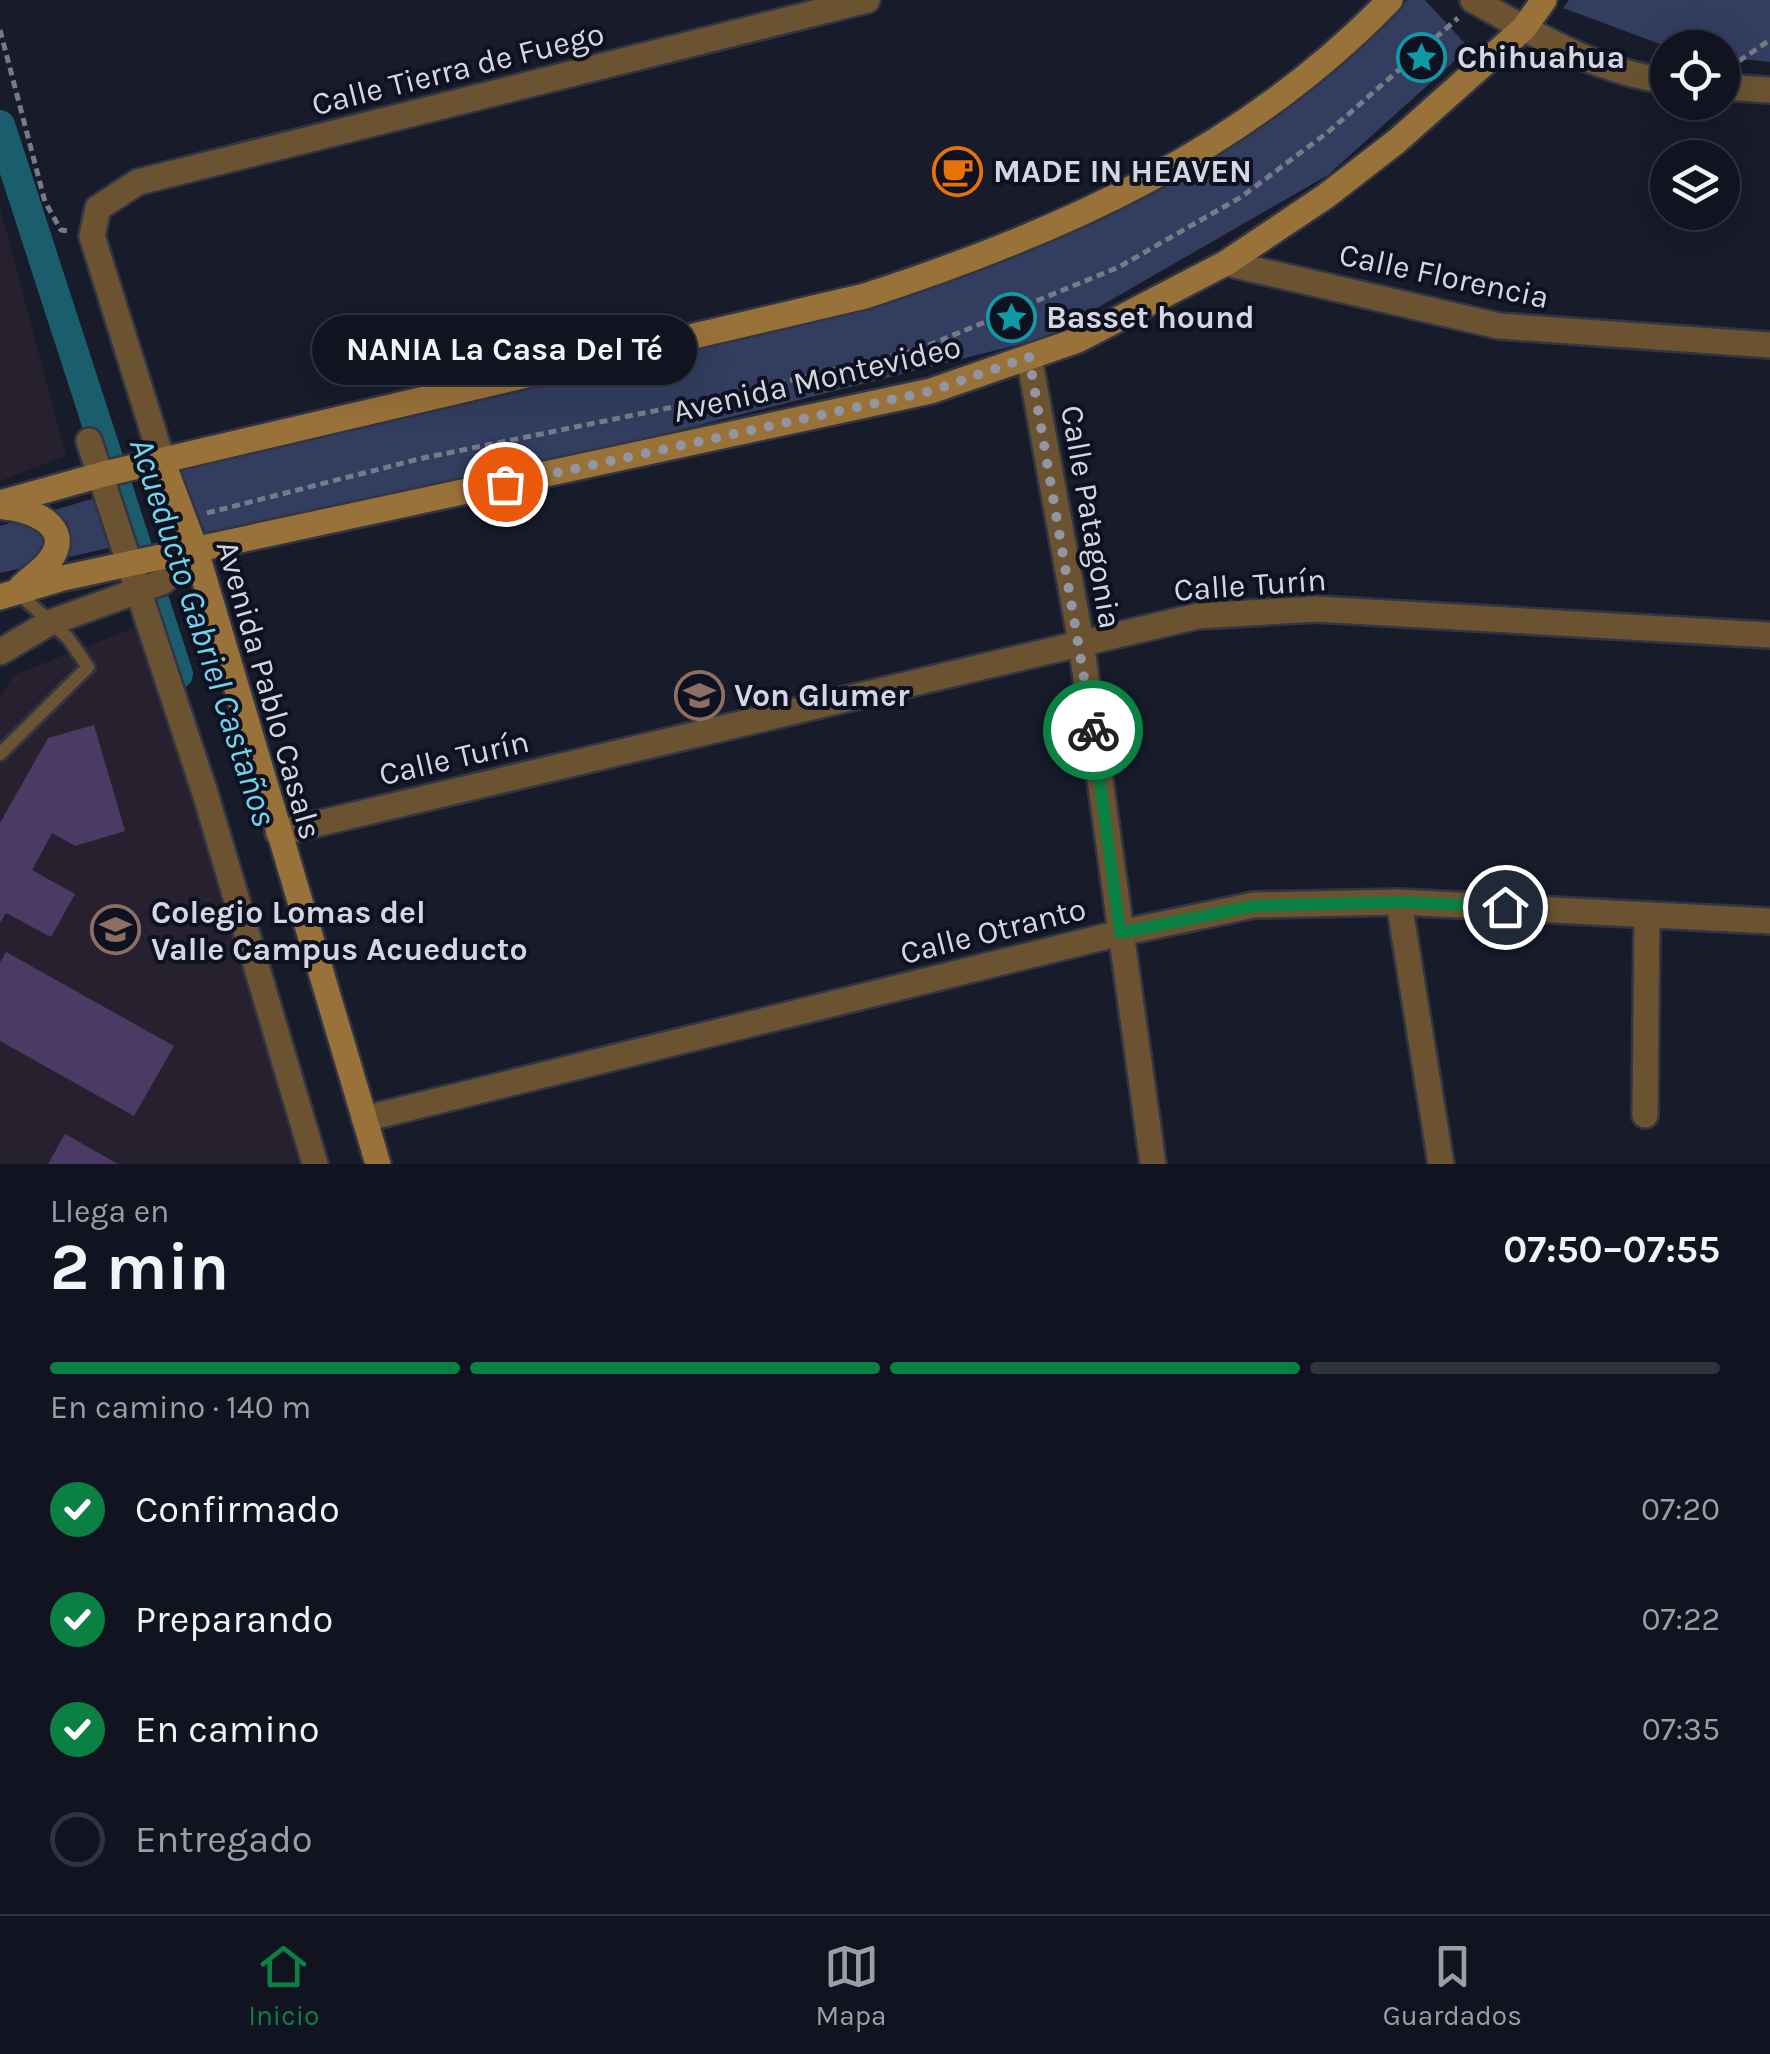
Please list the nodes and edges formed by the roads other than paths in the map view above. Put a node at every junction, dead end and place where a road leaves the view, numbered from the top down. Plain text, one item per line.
1 (867, 0) edge
2 (1390, 0) edge
3 (1472, 0) edge
4 (1544, 0) edge
5 (1524, 28) junction
6 (1650, 78) edge
7 (1740, 88) edge
8 (1770, 90) edge
9 (92, 236) joint
10 (1226, 262) junction
11 (1770, 345) edge
12 (1029, 357) junction
13 (89, 441) dead end
14 (163, 463) junction
15 (99, 475) junction
16 (0, 505) edge
17 (196, 551) junction
18 (128, 564) junction
19 (139, 590) junction
20 (8, 594) edge
21 (49, 622) junction
22 (1770, 635) edge
23 (1081, 642) junction
24 (0, 652) edge
25 (0, 754) edge
26 (278, 833) junction
27 (1399, 902) junction
28 (1647, 914) junction
29 (1770, 921) edge
30 (1120, 933) junction
31 (1644, 1115) dead end
32 (364, 1119) junction
33 (314, 1164) edge
34 (378, 1164) edge
35 (1153, 1164) edge
36 (1441, 1164) edge

1 - 9 street, Calle Tierra de Fuego
2 - 14 street
3 - 5 street
4 - 5 street, Avenida Montevideo
5 - 6 street
5 - 10 street, Avenida Montevideo
7 - 8 street
9 - 14 street, Avenida Pablo Casals
10 - 11 street, Calle Florencia
10 - 12 street, Avenida Montevideo
12 - 17 street, Avenida Montevideo
12 - 23 street, Calle Patagonia
13 - 15 street
14 - 15 street
14 - 17 street, Avenida Pablo Casals
15 - 16 street
15 - 18 street
16 - 20 street
17 - 18 street, Avenida Montevideo
17 - 19 street
17 - 26 street, Avenida Pablo Casals
18 - 19 street
18 - 20 street, Avenida Montevideo
19 - 21 street
19 - 33 street
20 - 21 lane
21 - 24 street
21 - 25 lane
22 - 23 street, Calle Turín
23 - 26 street, Calle Turín
23 - 30 street, Calle Patagonia
26 - 32 street, Avenida Pablo Casals
27 - 28 street, Calle Otranto
27 - 30 street, Calle Otranto
27 - 36 street
28 - 29 street, Calle Otranto
28 - 31 street
30 - 32 street, Calle Otranto
30 - 35 street, Calle Patagonia
32 - 34 street, Avenida Pablo Casals

